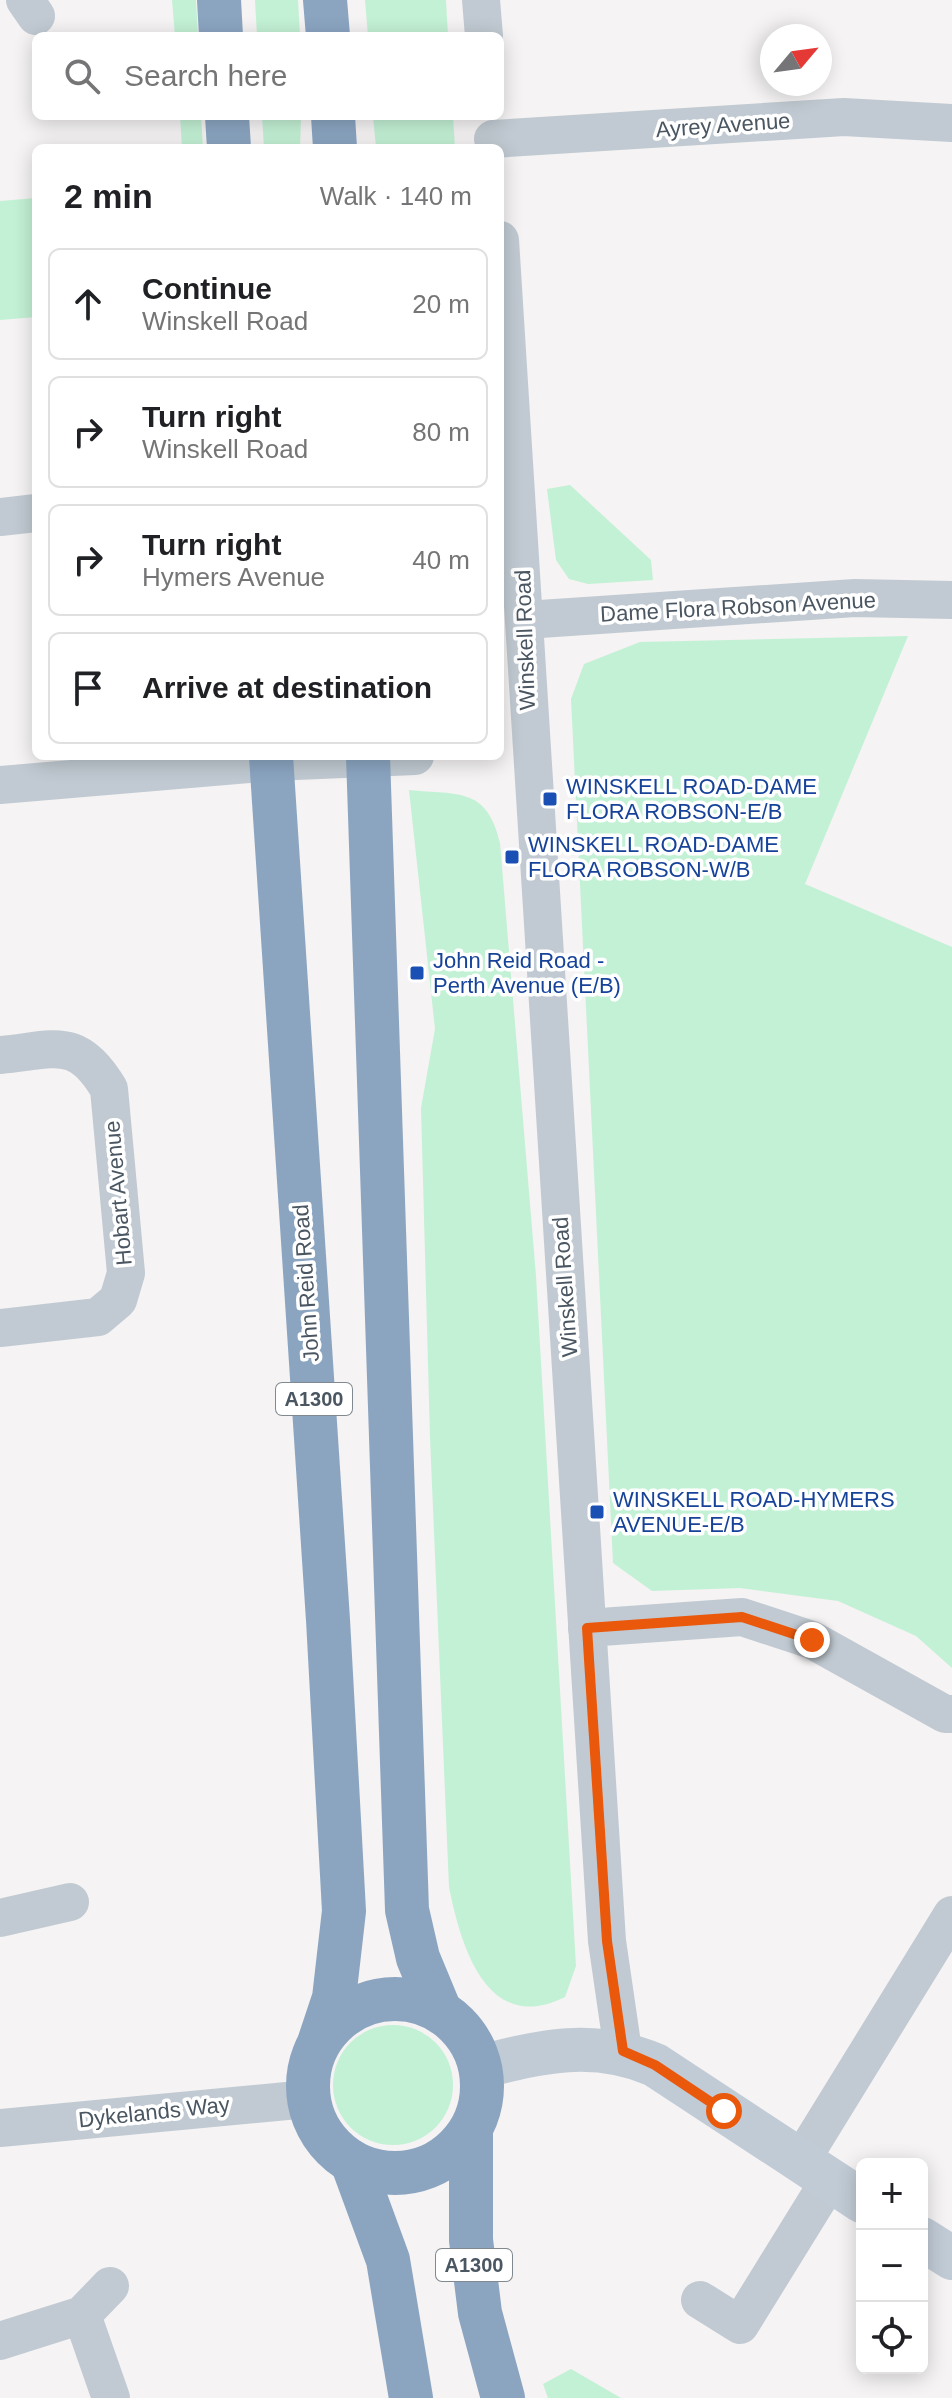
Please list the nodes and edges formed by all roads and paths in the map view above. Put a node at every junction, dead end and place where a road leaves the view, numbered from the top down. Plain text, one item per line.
1 (219, 0) edge
2 (325, 0) edge
3 (481, 0) edge
4 (221, 32) edge
5 (328, 32) edge
6 (484, 32) edge
7 (227, 120) edge
8 (333, 120) edge
9 (952, 123) edge
10 (493, 134) edge
11 (229, 144) edge
12 (335, 144) edge
13 (504, 301) edge
14 (32, 513) edge
15 (0, 517) edge
16 (952, 600) edge
17 (525, 620) junction
18 (514, 734) edge
19 (261, 760) edge
20 (271, 760) edge
21 (368, 760) edge
22 (0, 785) edge
23 (0, 1055) edge
24 (0, 1328) edge
25 (587, 1628) junction
26 (952, 1714) edge
27 (70, 1902) dead end
28 (952, 1915) edge
29 (0, 1918) edge
30 (440, 2011) junction
31 (320, 2040) junction
32 (623, 2051) junction
33 (481, 2067) junction
34 (308, 2099) junction
35 (0, 2128) edge
36 (471, 2130) junction
37 (352, 2162) junction
38 (831, 2181) edge
39 (928, 2243) edge
40 (952, 2258) edge
41 (110, 2286) dead end
42 (700, 2300) dead end
43 (480, 2313) junction
44 (82, 2315) junction
45 (0, 2341) edge
46 (111, 2398) edge
47 (411, 2398) edge
48 (490, 2398) edge
49 (503, 2398) edge

1 - 4 highway
2 - 5 highway
3 - 6 street
7 - 11 highway
8 - 12 highway
9 - 10 street, Ayrey Avenue
13 - 17 street, Winskell Road
14 - 15 street
16 - 17 street, Dame Flora Robson Avenue
17 - 18 street, Winskell Road
18 - 25 street, Winskell Road
19 - 22 street
20 - 31 highway, John Reid Road / A1300
21 - 30 highway
23 - 24 street, Hobart Avenue
25 - 26 street
25 - 32 street, Winskell Road
27 - 29 street
28 - 38 street
30 - 31 highway
30 - 33 highway
31 - 34 highway
32 - 33 street
32 - 38 street
33 - 36 highway
34 - 35 street, Dykelands Way
34 - 37 highway
36 - 37 highway
36 - 43 highway, A1300
37 - 47 highway
38 - 42 street
39 - 40 street
41 - 44 street
43 - 48 highway
43 - 49 highway, A1300
44 - 45 street
44 - 46 street

